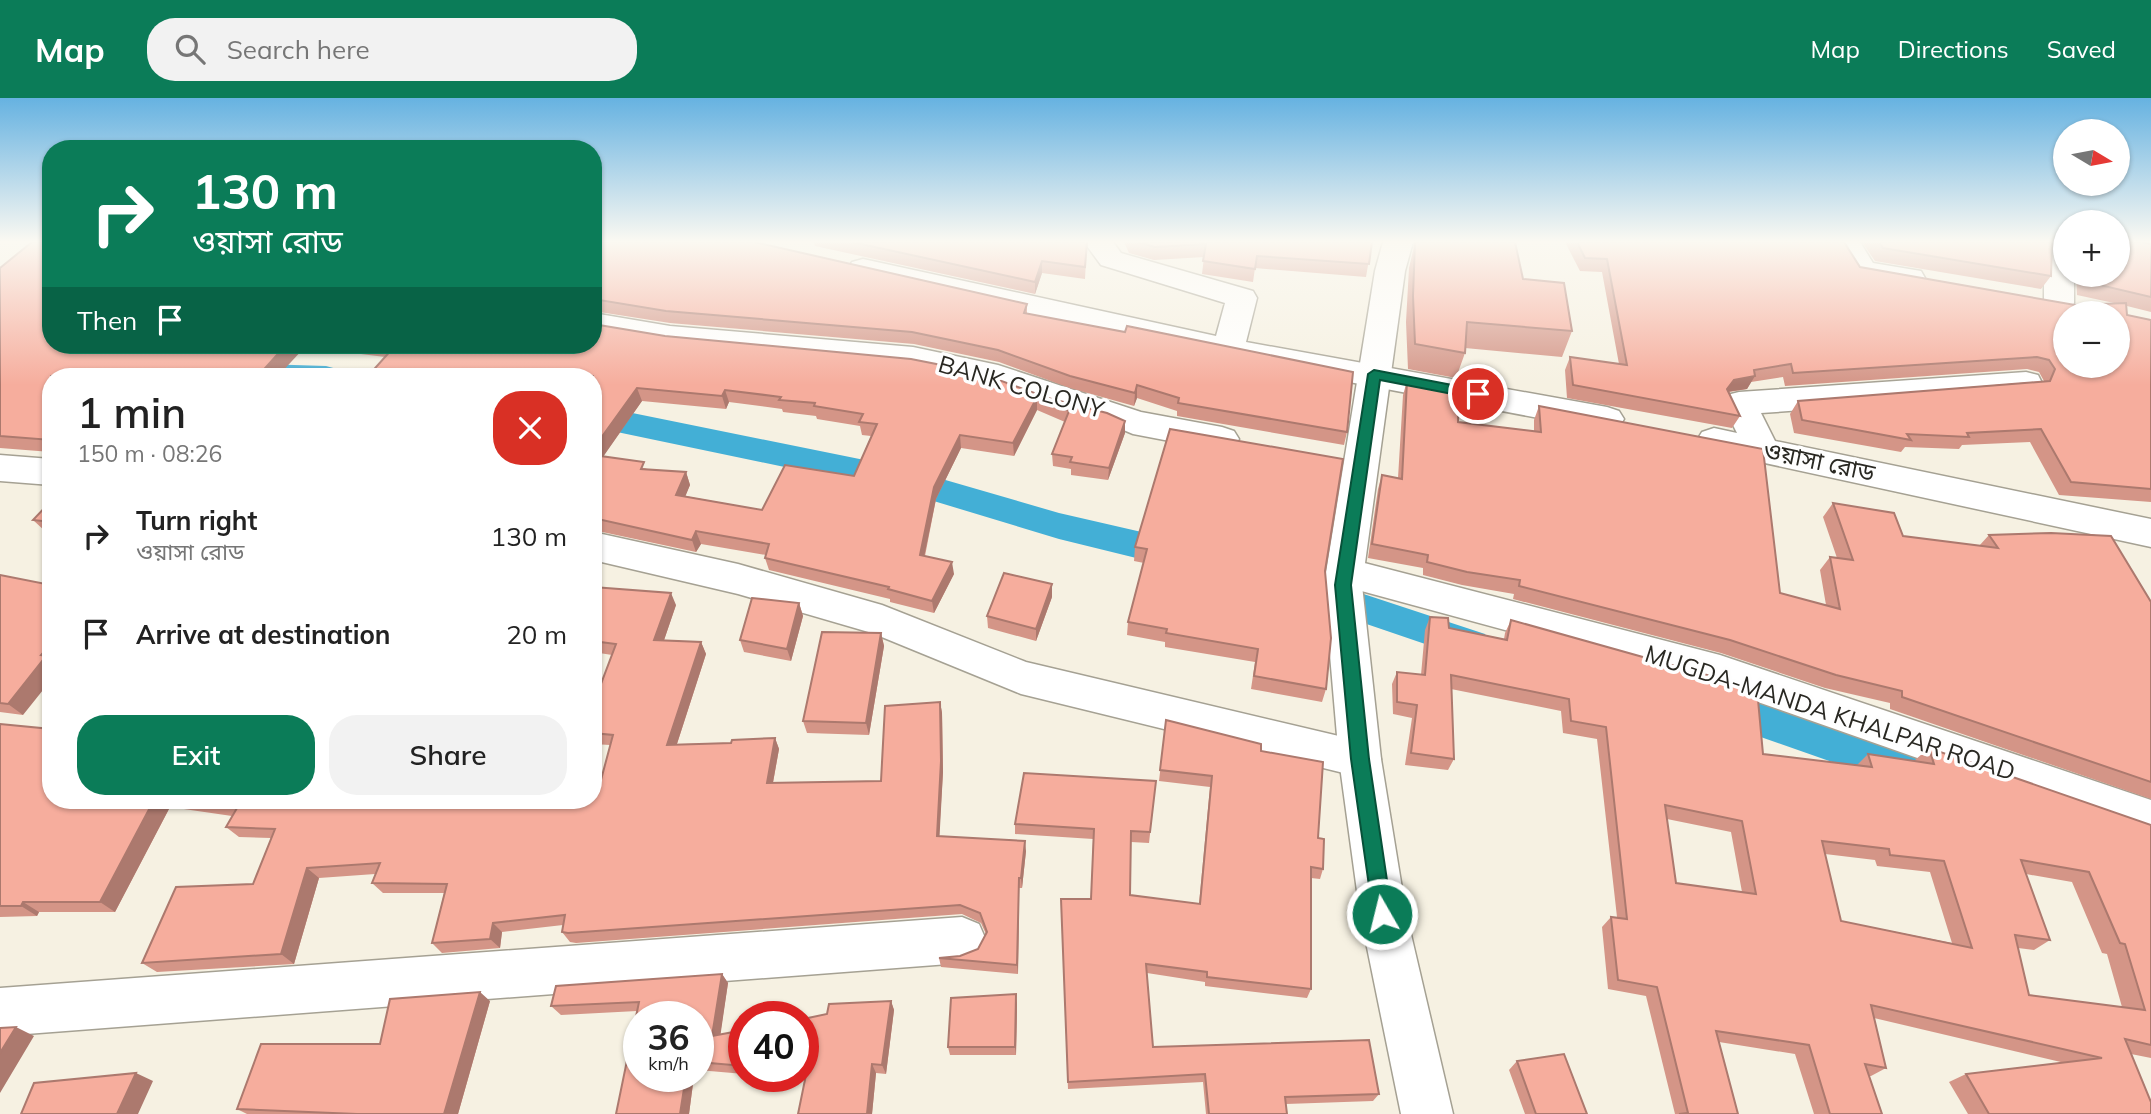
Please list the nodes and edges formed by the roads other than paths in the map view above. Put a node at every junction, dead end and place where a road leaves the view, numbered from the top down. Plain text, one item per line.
1 (960, 289) edge
2 (1214, 289) edge
3 (1387, 289) edge
4 (602, 325) edge
5 (1228, 349) junction
6 (1374, 374) junction
7 (2026, 383) edge
8 (1642, 426) edge
9 (1682, 434) edge
10 (1258, 445) edge
11 (1762, 449) junction
12 (0, 468) edge
13 (42, 471) edge
14 (2151, 533) edge
15 (602, 549) edge
16 (1344, 579) junction
17 (1360, 759) junction
18 (2151, 820) edge
19 (962, 940) dead end
20 (0, 1012) edge
21 (1427, 1114) edge

1 - 5 street
2 - 5 street
3 - 6 street
4 - 10 street, BANK COLONY
5 - 6 street
6 - 8 street
6 - 16 street
7 - 11 street
9 - 11 street, ওয়াসা রোড
11 - 14 street, ওয়াসা রোড
12 - 13 street
15 - 17 street
16 - 17 street
16 - 18 street, MUGDA-MANDA KHALPAR ROAD
17 - 21 street
19 - 20 street

